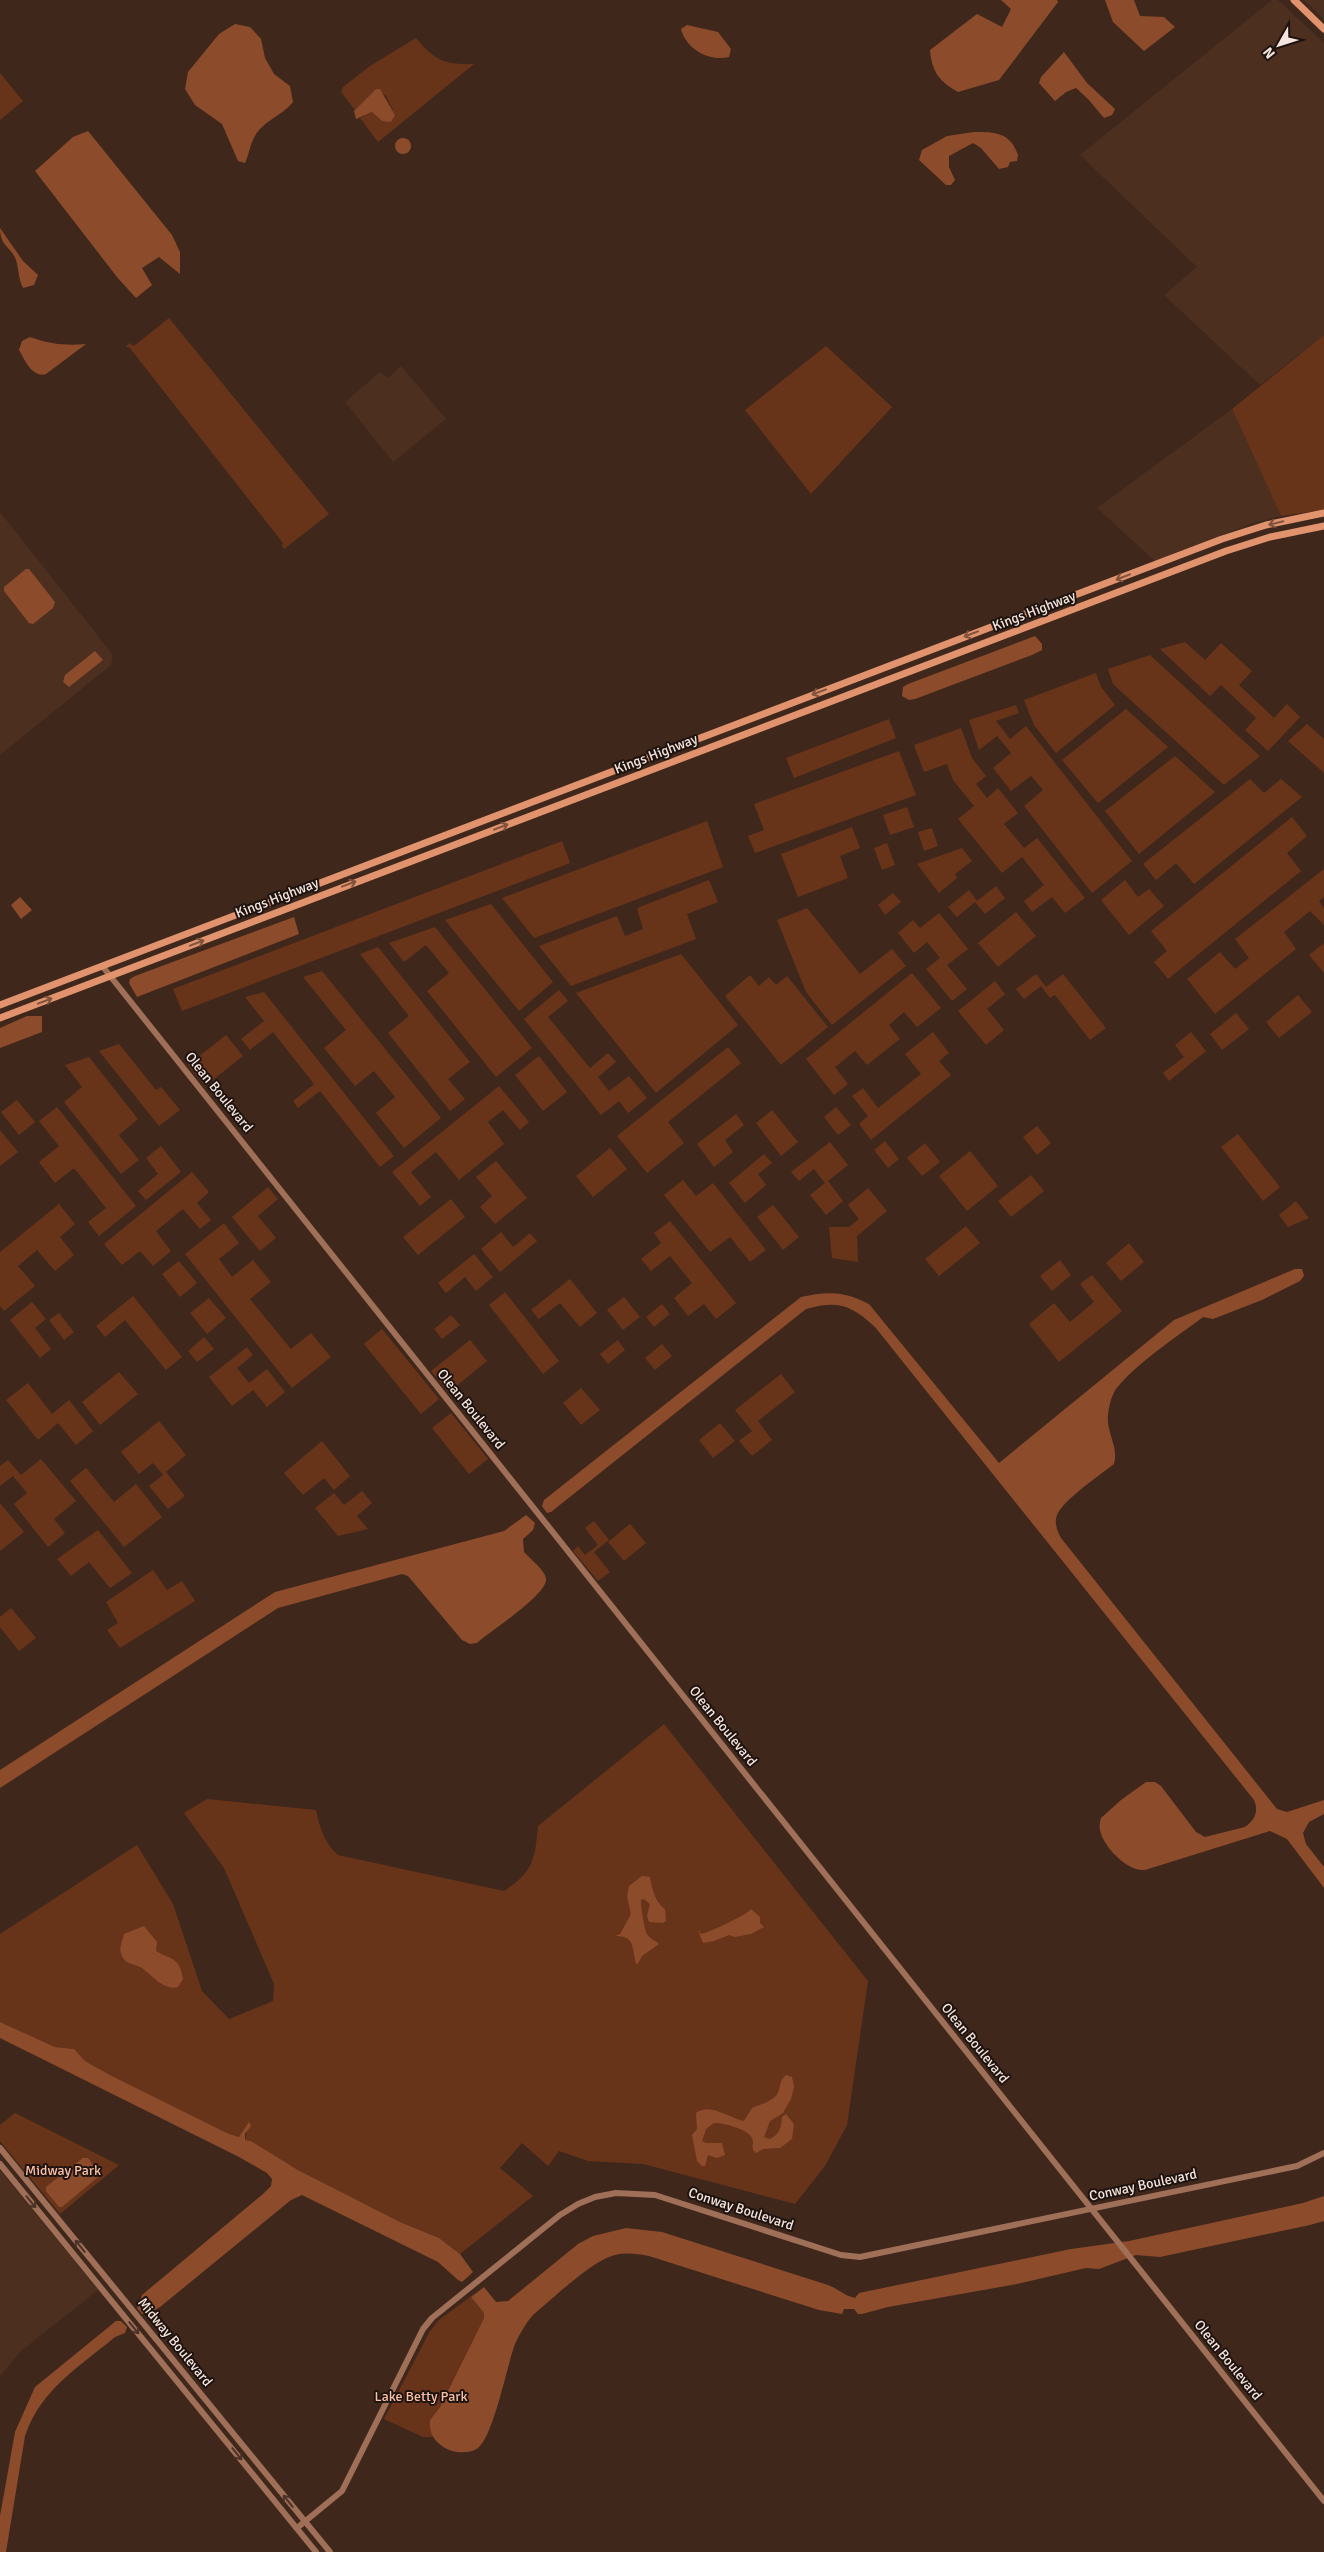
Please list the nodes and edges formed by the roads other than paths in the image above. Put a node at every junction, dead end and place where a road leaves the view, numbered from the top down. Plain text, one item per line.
1 (1294, 0) edge
2 (1324, 29) edge
3 (1324, 514) edge
4 (1324, 526) edge
5 (103, 967) junction
6 (110, 976) junction
7 (0, 1005) edge
8 (0, 1018) edge
9 (0, 2148) edge
10 (1324, 2153) edge
11 (0, 2164) edge
12 (1092, 2209) junction
13 (1324, 2501) edge
14 (305, 2521) junction
15 (296, 2528) junction
16 (316, 2552) edge
17 (330, 2552) edge

1 - 2 main road
3 -> 5 main road, Kings Highway
6 -> 4 main road, Kings Highway
5 - 6 street, Olean Boulevard
5 - 7 main road, Kings Highway
8 -> 6 main road, Kings Highway
6 - 12 street, Olean Boulevard
14 -> 9 street, Midway Boulevard
10 - 12 street, Conway Boulevard
11 -> 15 street, Midway Boulevard
12 - 13 street, Olean Boulevard
12 - 14 street, Conway Boulevard
14 - 15 street, Conway Boulevard
14 - 17 street, Midway Boulevard
15 - 16 street, Midway Boulevard

